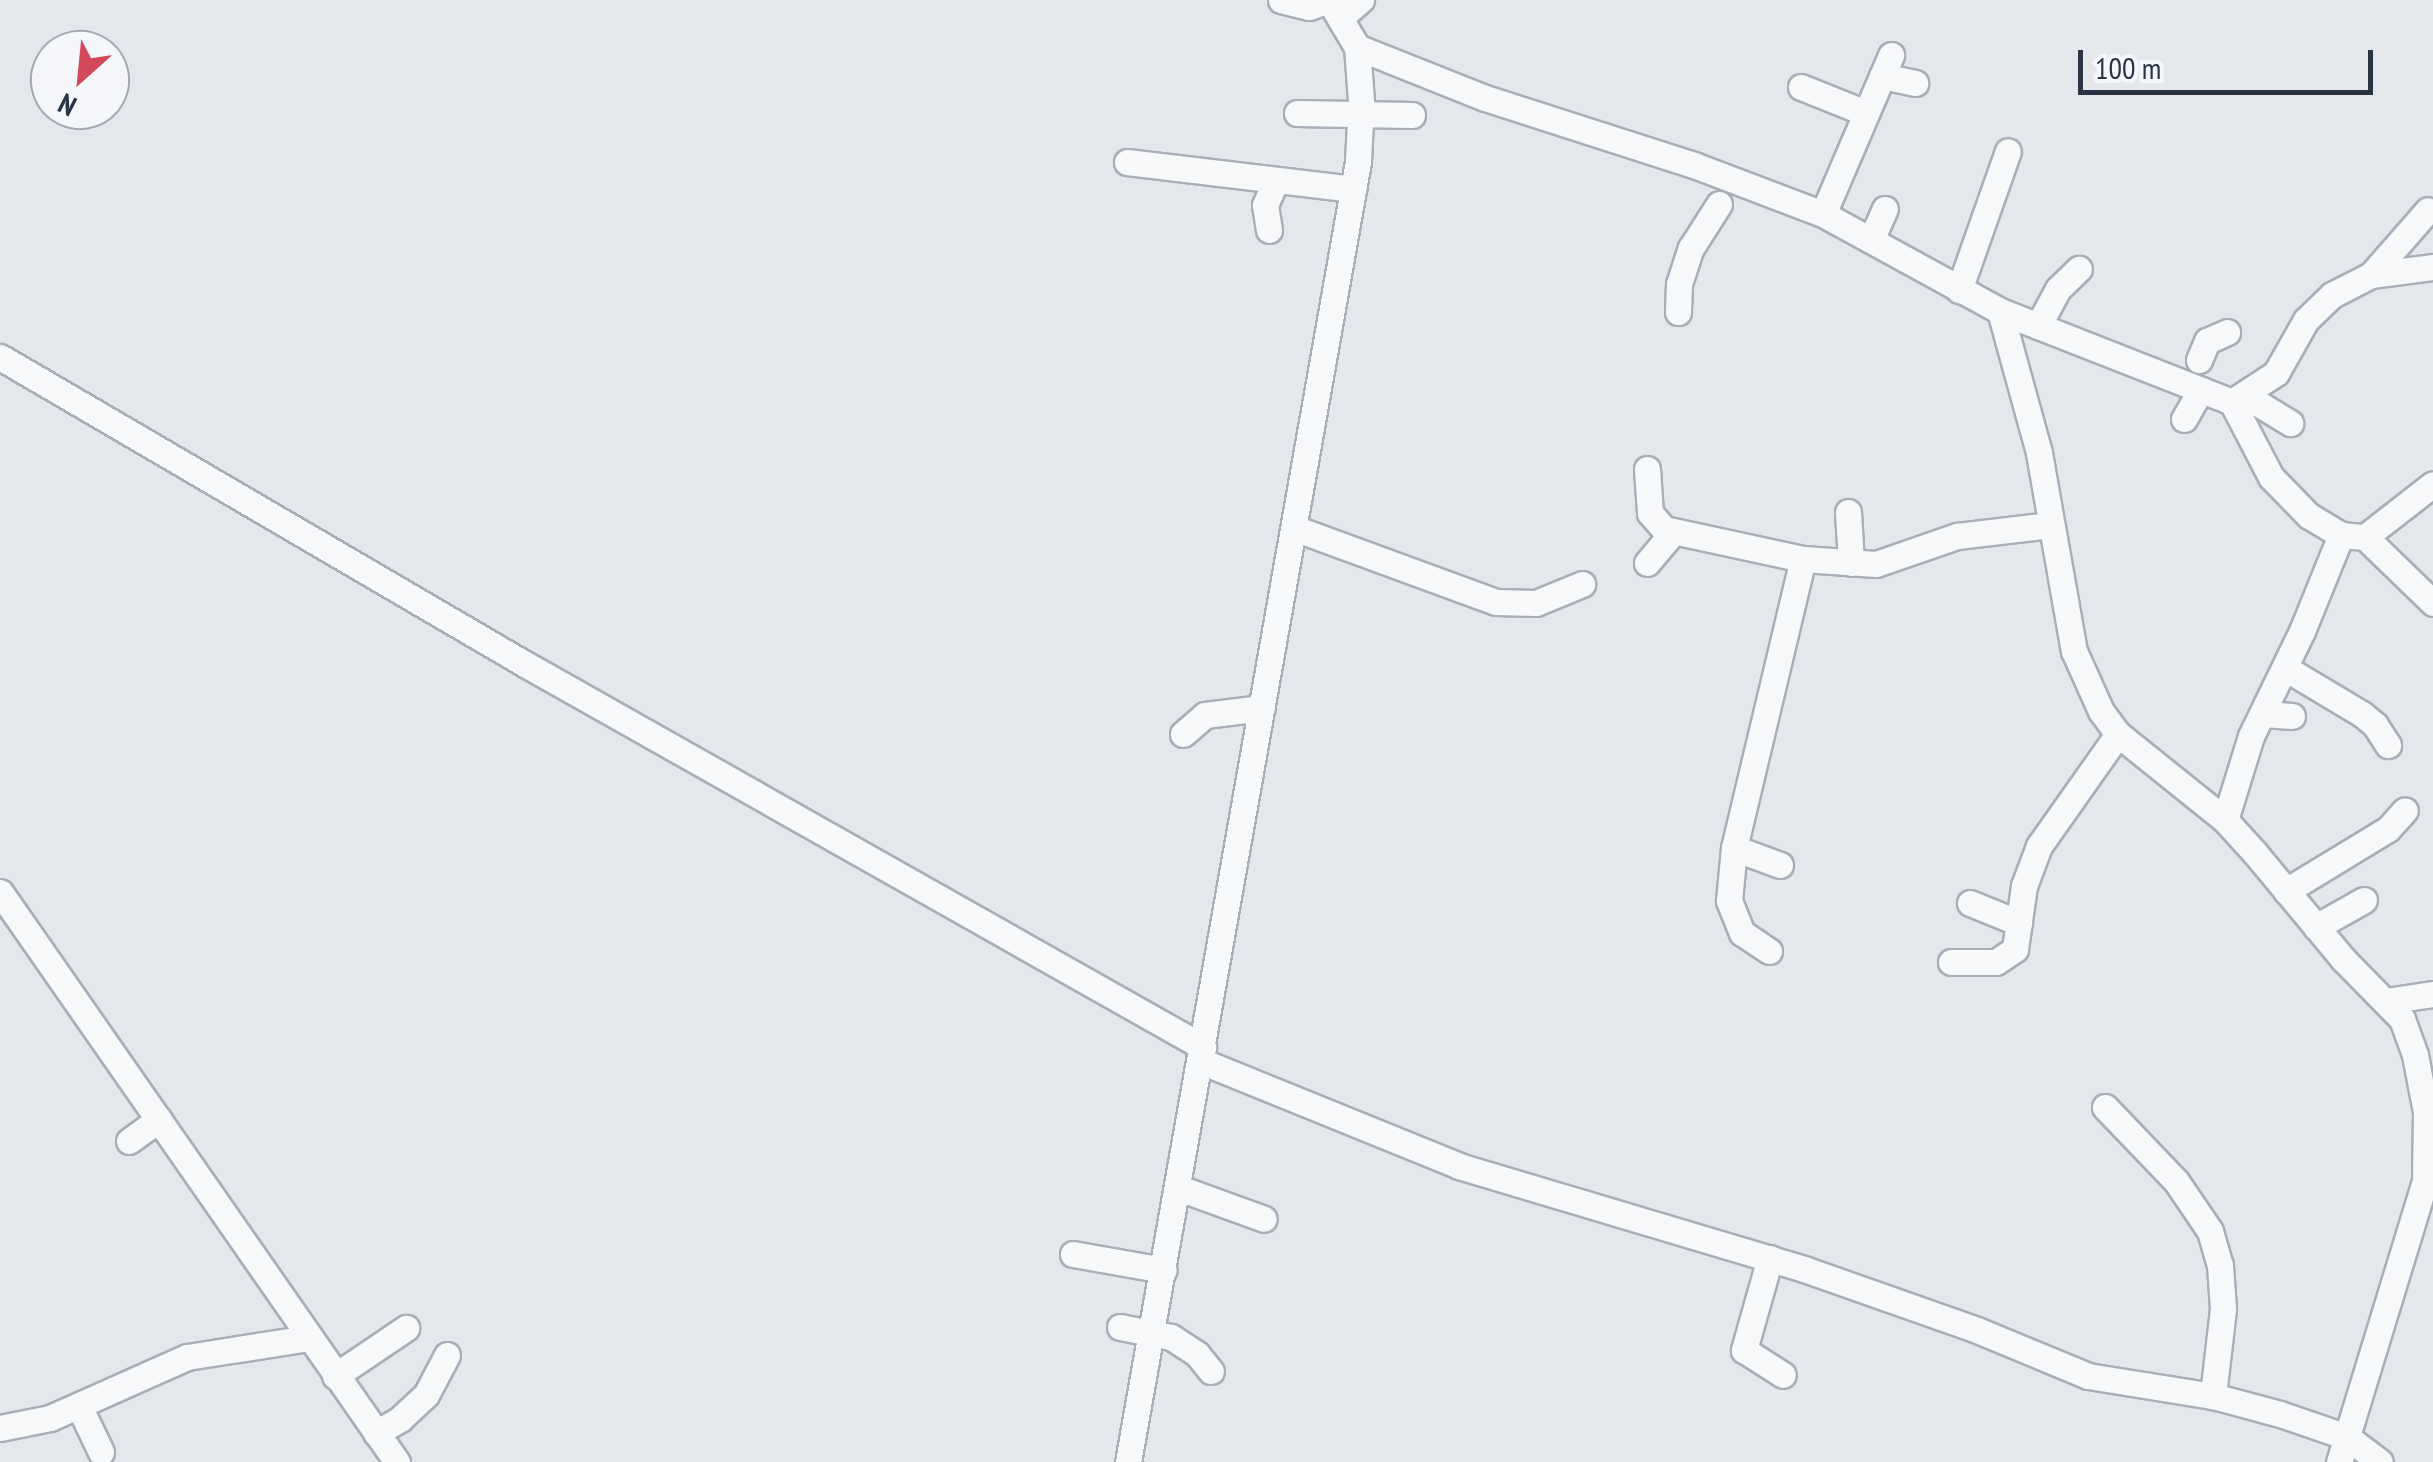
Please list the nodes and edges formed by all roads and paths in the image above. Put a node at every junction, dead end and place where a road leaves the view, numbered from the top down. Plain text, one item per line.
1 (1280, 0) edge
2 (1361, 0) edge
3 (1333, 6) edge
4 (1356, 47) junction
5 (1915, 83) dead end
6 (1801, 87) dead end
7 (1297, 112) dead end
8 (1361, 112) junction
9 (1866, 113) junction
10 (1412, 116) dead end
11 (2008, 151) dead end
12 (1126, 162) dead end
13 (1276, 180) junction
14 (1353, 189) junction
15 (1726, 191) junction
16 (1885, 209) dead end
17 (2428, 210) dead end
18 (1823, 214) junction
19 (1269, 230) dead end
20 (1872, 240) junction
21 (2433, 266) edge
22 (2078, 269) dead end
23 (2371, 275) junction
24 (1959, 290) junction
25 (2000, 311) junction
26 (1678, 312) dead end
27 (2038, 326) junction
28 (2228, 332) dead end
29 (0, 358) edge
30 (2197, 378) junction
31 (2239, 399) junction
32 (2184, 419) dead end
33 (2290, 423) dead end
34 (1647, 469) dead end
35 (2433, 484) edge
36 (1848, 512) dead end
37 (2050, 525) junction
38 (1294, 528) junction
39 (1673, 532) junction
40 (2353, 536) junction
41 (1803, 560) junction
42 (1647, 563) dead end
43 (1851, 564) junction
44 (1582, 584) dead end
45 (2433, 603) edge
46 (2284, 668) junction
47 (1262, 708) junction
48 (2263, 714) junction
49 (2292, 716) dead end
50 (1184, 734) dead end
51 (2118, 734) junction
52 (2388, 745) dead end
53 (2406, 810) dead end
54 (2225, 820) junction
55 (1734, 848) junction
56 (1780, 865) dead end
57 (2286, 890) junction
58 (0, 892) edge
59 (2364, 900) dead end
60 (1970, 903) dead end
61 (2019, 923) junction
62 (2316, 927) junction
63 (1769, 951) dead end
64 (1950, 962) dead end
65 (2433, 994) edge
66 (2386, 1001) junction
67 (1202, 1054) junction
68 (2104, 1106) dead end
69 (159, 1119) junction
70 (129, 1141) dead end
71 (2429, 1185) edge
72 (1178, 1188) junction
73 (1264, 1219) dead end
74 (1073, 1254) dead end
75 (1770, 1258) junction
76 (1164, 1270) junction
77 (1120, 1327) dead end
78 (406, 1328) dead end
79 (1152, 1332) junction
80 (308, 1338) junction
81 (448, 1355) dead end
82 (1211, 1371) dead end
83 (1783, 1375) dead end
84 (335, 1376) junction
85 (2213, 1396) junction
86 (80, 1406) junction
87 (0, 1428) edge
88 (376, 1432) junction
89 (2343, 1450) edge
90 (101, 1452) dead end
91 (396, 1462) edge
92 (1128, 1462) edge
93 (2380, 1462) edge

1 - 3 street
2 - 3 street
3 - 4 street
4 - 8 street
4 - 15 street
5 - 9 street
6 - 9 street
7 - 8 street
8 - 10 street
8 - 14 street
9 - 18 street
11 - 24 street
12 - 13 street
13 - 14 street
13 - 19 street
14 - 38 street
15 - 18 street
15 - 26 street
16 - 20 street
17 - 23 street
18 - 20 street
20 - 24 street
21 - 23 street
22 - 27 street
23 - 31 street
24 - 25 street
25 - 27 street
25 - 37 street
27 - 30 street
28 - 30 street
29 - 67 street
30 - 31 street
30 - 32 street
31 - 33 street
31 - 40 street
34 - 39 street
35 - 40 street
36 - 43 street
37 - 43 street
37 - 51 street
38 - 44 street
38 - 47 street
39 - 41 street
39 - 42 street
40 - 45 street
40 - 46 street
41 - 43 street
41 - 55 street
46 - 48 street
46 - 52 street
47 - 50 street
47 - 67 street
48 - 49 street
48 - 54 street
51 - 54 street
51 - 61 street
53 - 57 street
54 - 57 street
55 - 56 street
55 - 63 street
57 - 62 street
58 - 69 street
59 - 62 street
60 - 61 street
61 - 64 street
62 - 66 street
65 - 66 street
66 - 71 street
67 - 72 street
67 - 75 street
68 - 85 street
69 - 70 street
69 - 80 street
71 - 89 street
72 - 73 street
72 - 76 street
74 - 76 street
75 - 83 street
75 - 85 street
76 - 79 street
77 - 79 street
78 - 84 street
79 - 82 street
79 - 92 street
80 - 84 street
80 - 86 street
81 - 88 street
84 - 88 street
85 - 89 street
86 - 87 street
86 - 90 street
88 - 91 street
89 - 93 street

